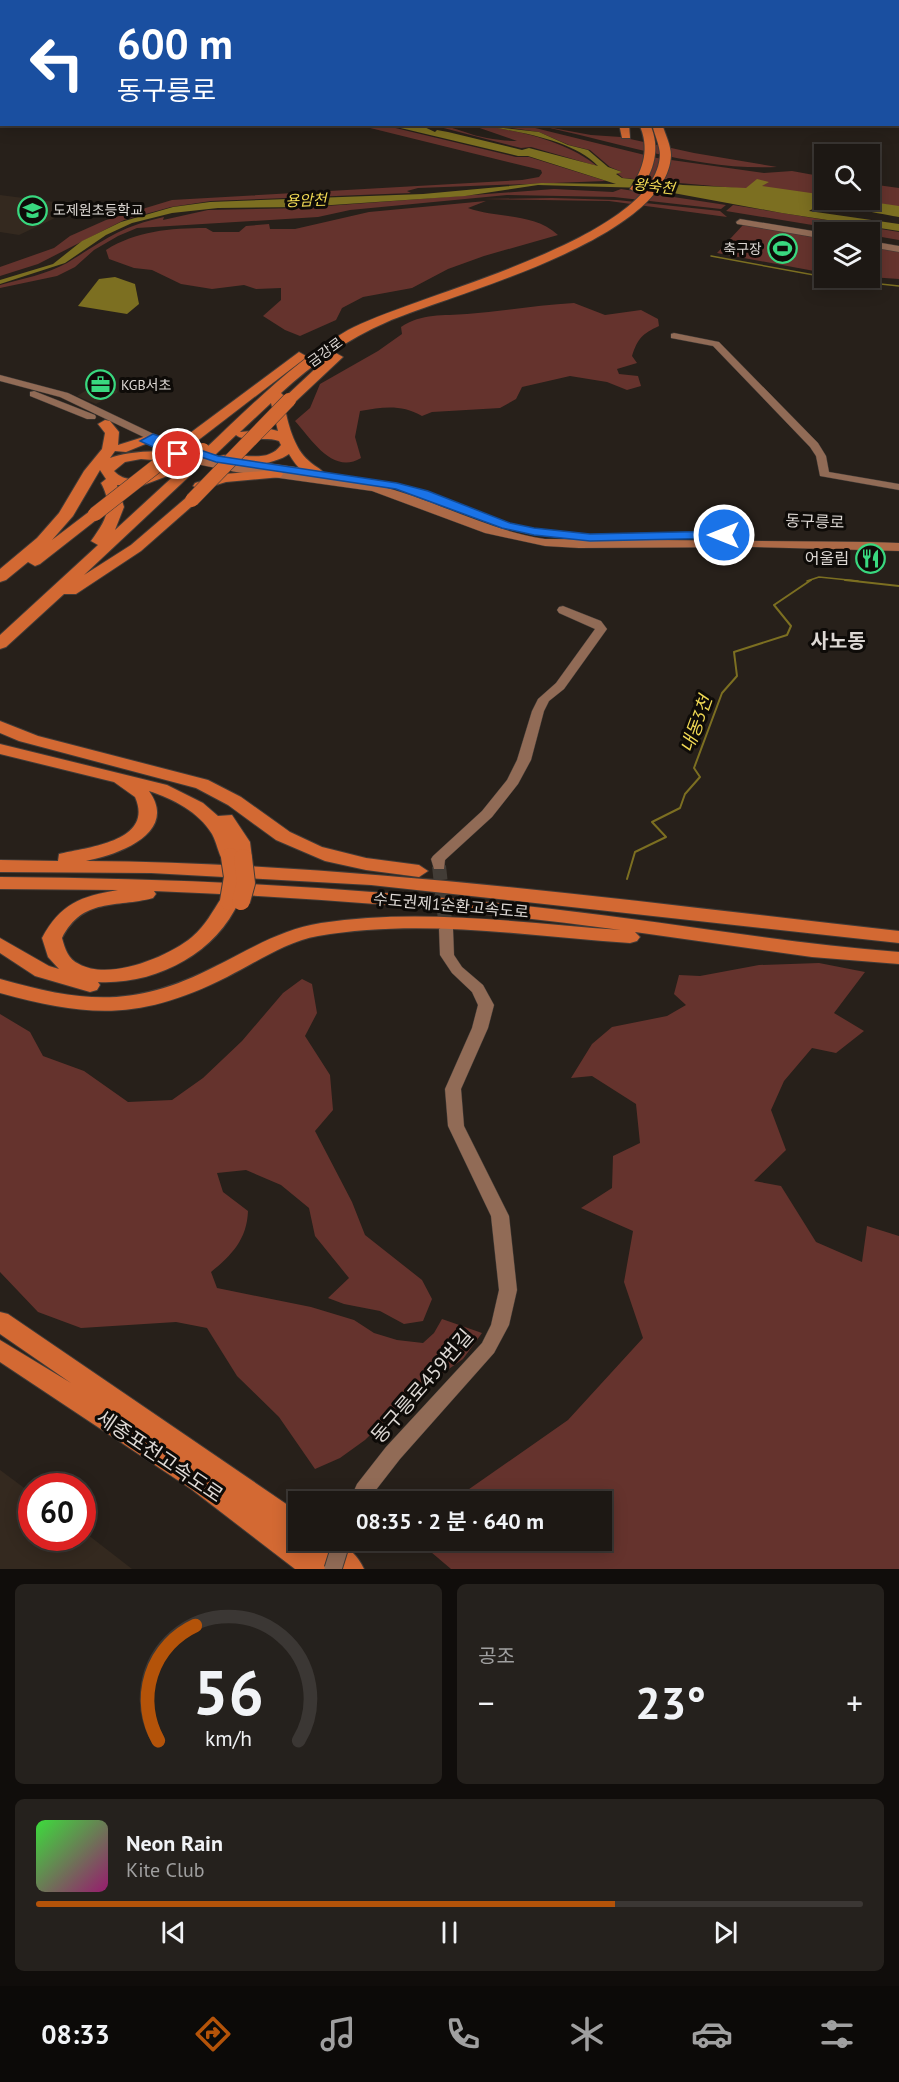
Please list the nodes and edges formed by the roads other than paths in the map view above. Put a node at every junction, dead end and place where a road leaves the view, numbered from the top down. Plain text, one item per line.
1 (624, 126) edge
2 (645, 126) edge
3 (658, 126) edge
4 (627, 136) dead end
5 (629, 206) junction
6 (740, 222) dead end
7 (814, 234) edge
8 (880, 246) edge
9 (899, 249) edge
10 (443, 296) junction
11 (334, 335) junction
12 (674, 336) dead end
13 (291, 377) junction
14 (0, 378) edge
15 (0, 384) edge
16 (105, 424) junction
17 (149, 440) junction
18 (211, 454) junction
19 (105, 457) junction
20 (185, 466) junction
21 (317, 473) junction
22 (276, 474) junction
23 (899, 487) edge
24 (899, 540) edge
25 (899, 547) edge
26 (99, 548) junction
27 (0, 577) edge
28 (0, 589) edge
29 (563, 610) dead end
30 (2, 646) edge
31 (0, 726) edge
32 (0, 737) edge
33 (0, 749) edge
34 (84, 754) junction
35 (121, 764) junction
36 (99, 773) junction
37 (237, 857) junction
38 (0, 865) edge
39 (439, 866) tunnel mouth
40 (0, 883) edge
41 (270, 890) junction
42 (235, 901) junction
43 (616, 905) junction
44 (446, 929) tunnel mouth
45 (899, 937) edge
46 (754, 943) junction
47 (0, 944) edge
48 (899, 958) edge
49 (0, 986) edge
50 (0, 1321) edge
51 (0, 1350) edge
52 (364, 1491) edge
53 (288, 1519) edge
54 (329, 1551) edge
55 (339, 1551) edge
56 (314, 1569) edge
57 (333, 1569) edge
58 (351, 1569) edge

1 - 4 highway
2 - 5 highway, 금강로
3 - 5 highway, 금강로
5 - 10 highway, 금강로
5 - 11 highway, 금강로
6 - 7 street
8 - 9 street
10 - 13 highway, 금강로
10 - 30 highway, bridge
11 - 18 highway, 금강로
11 - 28 highway, bridge
12 - 23 street
13 - 18 highway, 금강로
13 - 21 highway
14 - 17 street, 동구릉로
15 - 16 street, 동구릉로
16 - 17 street, 동구릉로
16 - 19 highway
17 - 18 street, 동구릉로
17 - 19 highway
17 - 20 street, 동구릉로
18 - 20 highway, 금강로
18 - 21 street, 동구릉로
19 - 26 highway
19 - 27 highway
20 - 22 main road, 동구릉로
20 - 26 highway, 금강로
21 - 24 main road, 동구릉로
22 - 25 main road, 동구릉로
22 - 26 highway
26 - 30 highway, 금강로
26 - 30 highway, 금강로
29 - 39 street
31 - 34 highway
32 - 34 highway
33 - 36 highway
34 - 35 highway
35 - 37 highway
35 - 43 highway
36 - 37 highway
36 - 38 highway
37 - 42 highway, bridge
38 - 43 highway, 수도권제1순환고속도로
40 - 41 highway, 수도권제1순환고속도로
41 - 42 highway
41 - 46 highway, 수도권제1순환고속도로
42 - 47 highway
43 - 45 highway, 수도권제1순환고속도로
44 - 52 street, 동구릉로459번길
46 - 48 highway, 수도권제1순환고속도로
46 - 49 highway
50 - 53 highway, 세종포천고속도로
51 - 56 highway, 세종포천고속도로
54 - 58 highway
55 - 57 street, bridge

